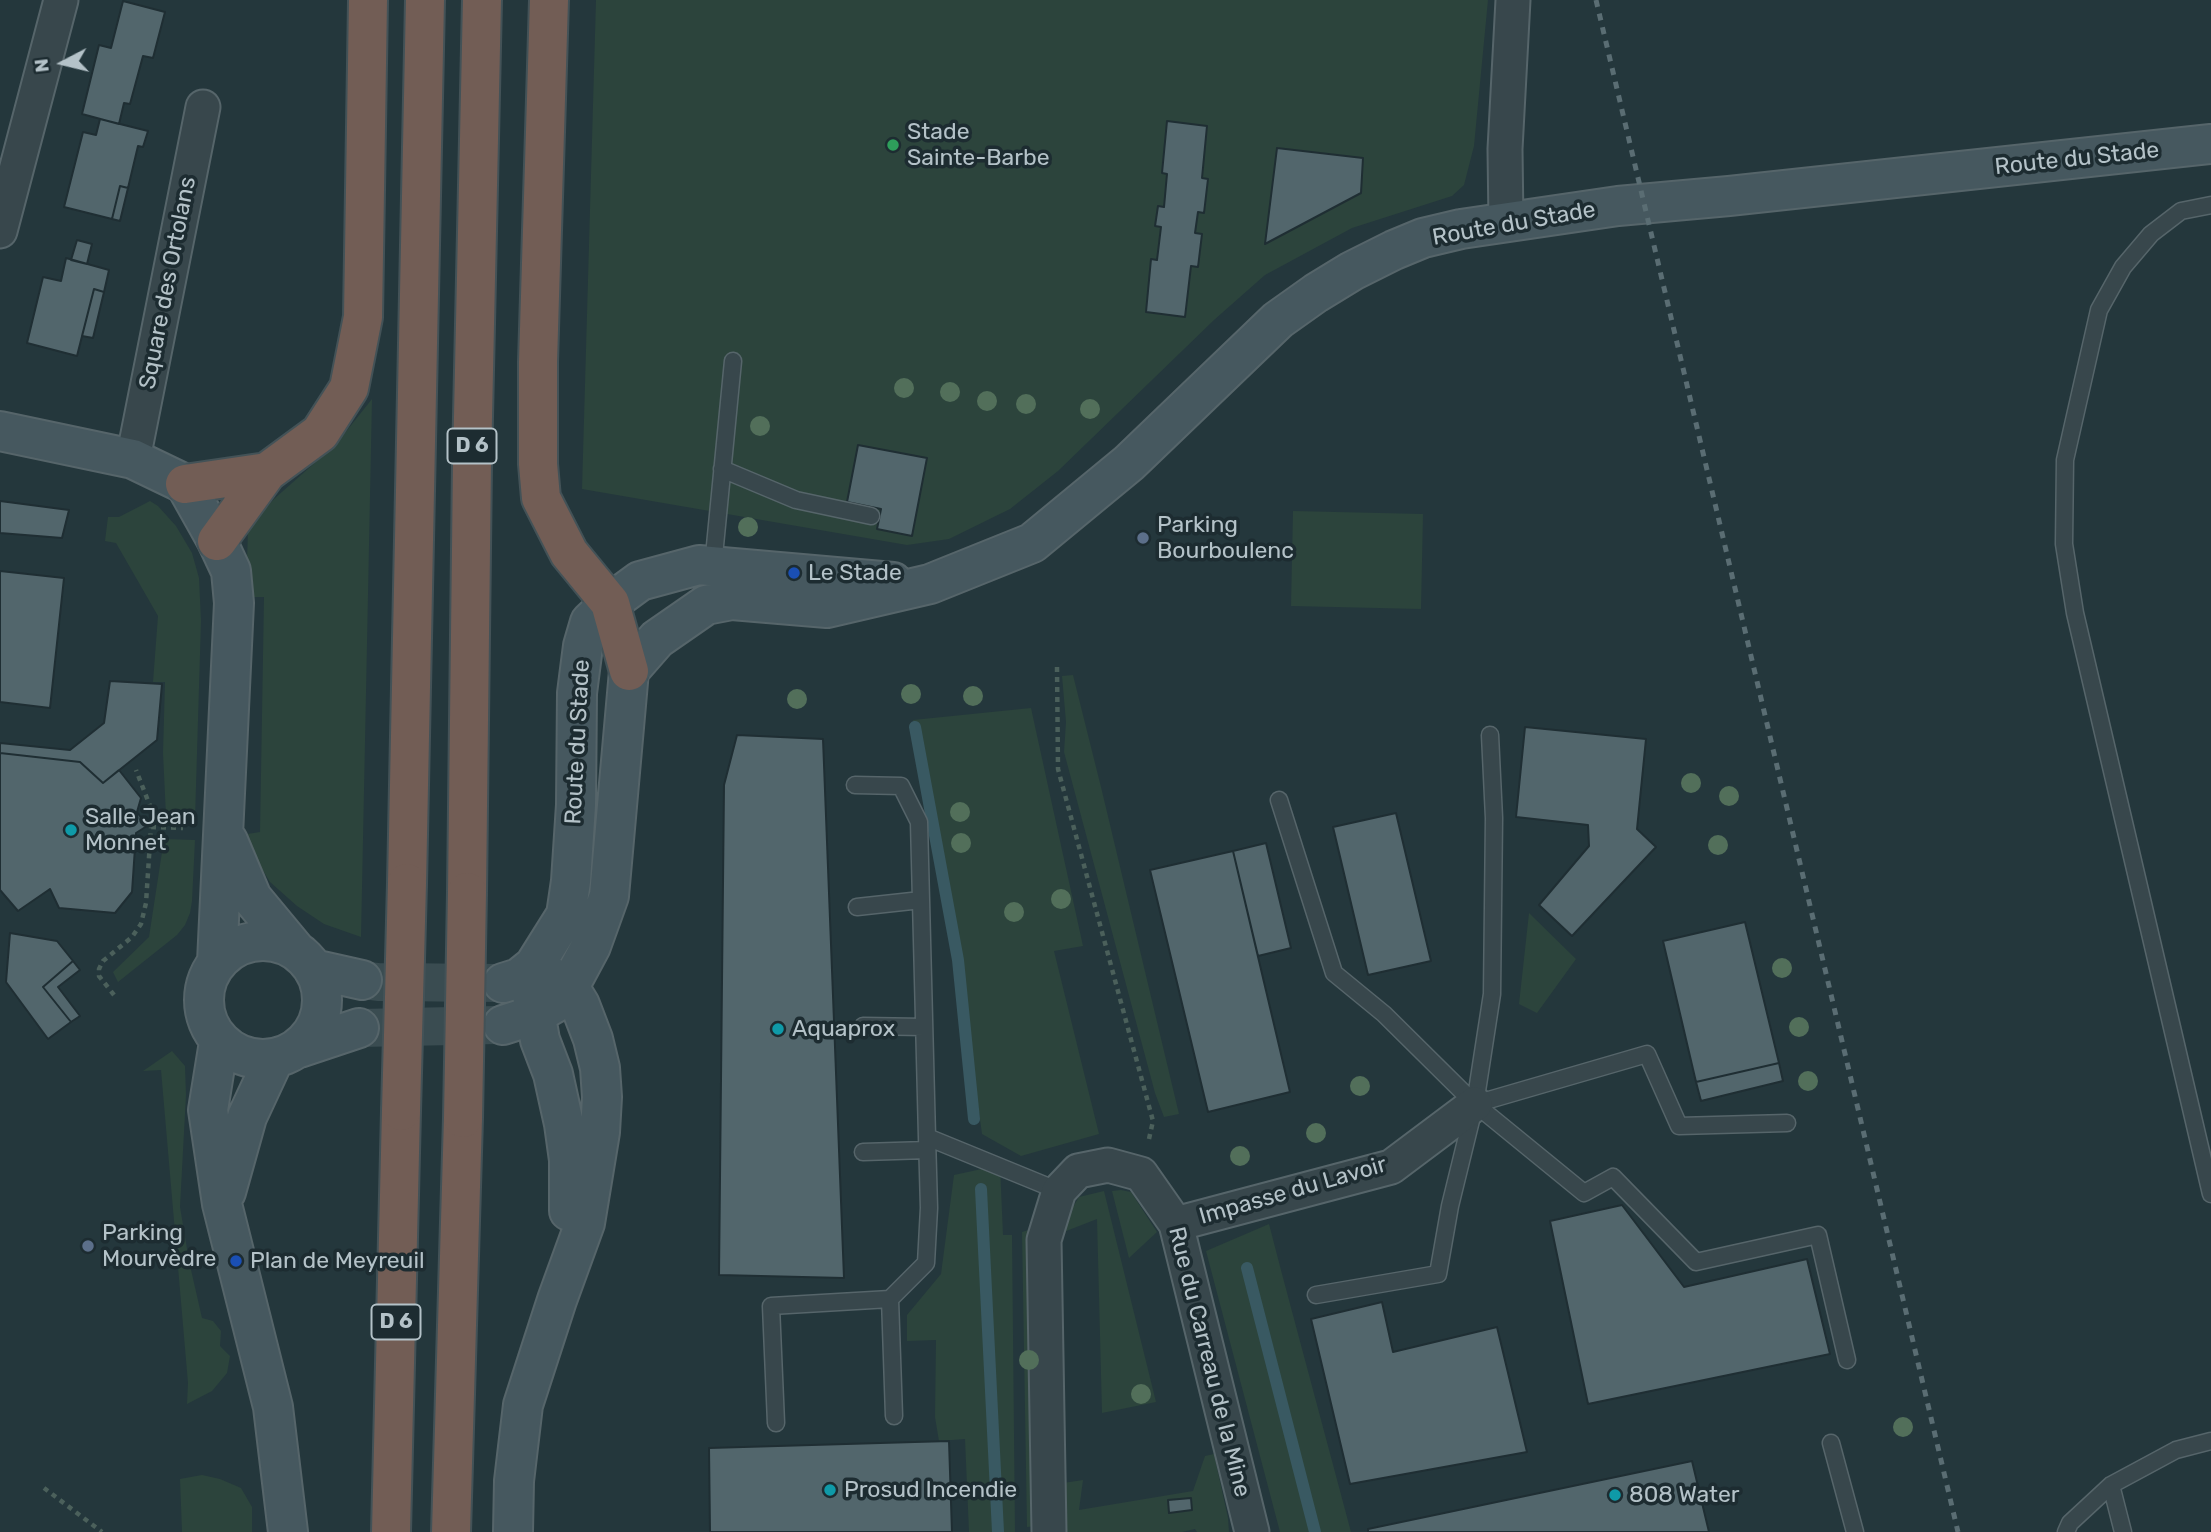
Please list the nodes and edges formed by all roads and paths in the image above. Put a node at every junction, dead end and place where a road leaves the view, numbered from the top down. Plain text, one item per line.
1 (61, 0) edge
2 (368, 0) edge
3 (425, 0) edge
4 (482, 0) edge
5 (549, 0) edge
6 (1513, 0) edge
7 (203, 107) dead end
8 (2211, 145) edge
9 (2211, 205) edge
10 (1506, 223) junction
11 (0, 231) edge
12 (733, 361) dead end
13 (0, 431) edge
14 (133, 459) junction
15 (722, 469) junction
16 (267, 472) junction
17 (185, 484) junction
18 (871, 516) dead end
19 (217, 541) junction
20 (713, 585) junction
21 (610, 603) junction
22 (1057, 667) dead end
23 (629, 671) junction
24 (1490, 735) dead end
25 (136, 770) dead end
26 (855, 785) dead end
27 (1279, 800) dead end
28 (151, 827) junction
29 (206, 829) junction
30 (921, 900) junction
31 (857, 906) dead end
32 (305, 960) junction
33 (217, 962) junction
34 (518, 974) junction
35 (362, 980) tunnel mouth
36 (569, 987) junction
37 (114, 995) dead end
38 (519, 1020) junction
39 (863, 1026) dead end
40 (925, 1027) junction
41 (359, 1028) tunnel mouth
42 (219, 1042) junction
43 (287, 1053) junction
44 (1475, 1104) junction
45 (1787, 1124) dead end
46 (927, 1143) junction
47 (863, 1152) dead end
48 (1141, 1174) junction
49 (1059, 1191) junction
50 (2211, 1194) edge
51 (222, 1204) junction
52 (1176, 1224) junction
53 (1316, 1296) dead end
54 (890, 1299) junction
55 (557, 1300) junction
56 (1847, 1360) dead end
57 (894, 1416) dead end
58 (776, 1423) dead end
59 (2211, 1441) edge
60 (1831, 1443) dead end
61 (2111, 1485) junction
62 (44, 1488) dead end
63 (2069, 1529) edge
64 (102, 1532) edge
65 (288, 1532) edge
66 (391, 1532) edge
67 (451, 1532) edge
68 (513, 1532) edge
69 (1049, 1532) edge
70 (1252, 1532) edge
71 (1855, 1532) edge
72 (2123, 1532) edge

1 - 11 street
2 - 16 highway
3 - 66 highway, D 6, bridge
4 - 67 highway, D 6, bridge
5 - 21 highway
6 - 10 street
7 - 14 street, Square des Ortolans
8 - 10 street, Route du Stade
9 - 50 lane
10 - 20 street, Route du Stade
12 - 15 lane
13 - 14 street
14 - 17 street
15 - 18 lane
15 - 20 lane
16 - 17 highway
16 - 19 highway
17 - 19 street
19 - 29 street
20 - 21 street, Route du Stade
20 - 23 street, Route du Stade
21 - 23 highway
21 - 34 street, Route du Stade
22 - 48 path
23 - 36 street, Route du Stade
24 - 44 lane
25 - 28 path
26 - 30 lane
27 - 44 lane
28 - 29 path
28 - 37 path
29 - 32 street
29 - 33 street
30 - 31 lane
30 - 40 lane
32 - 33 street
32 - 35 street
32 - 43 street
33 - 42 street
34 - 36 street
34 - 38 street
36 - 38 street, Route du Stade
36 - 55 street
38 - 55 street
39 - 40 lane
40 - 46 lane
41 - 43 street
42 - 43 street
42 - 51 street
43 - 51 street
44 - 45 lane
44 - 52 street, Impasse du Lavoir
44 - 53 lane
44 - 56 lane
46 - 47 lane
46 - 49 lane
46 - 54 lane
48 - 49 street
48 - 52 street, Rue du Carreau de la Mine
49 - 69 street
51 - 65 street
52 - 70 street, Rue du Carreau de la Mine
54 - 57 lane
54 - 58 lane
55 - 68 street
59 - 61 lane
60 - 71 lane
61 - 63 lane
61 - 72 lane
62 - 64 path

